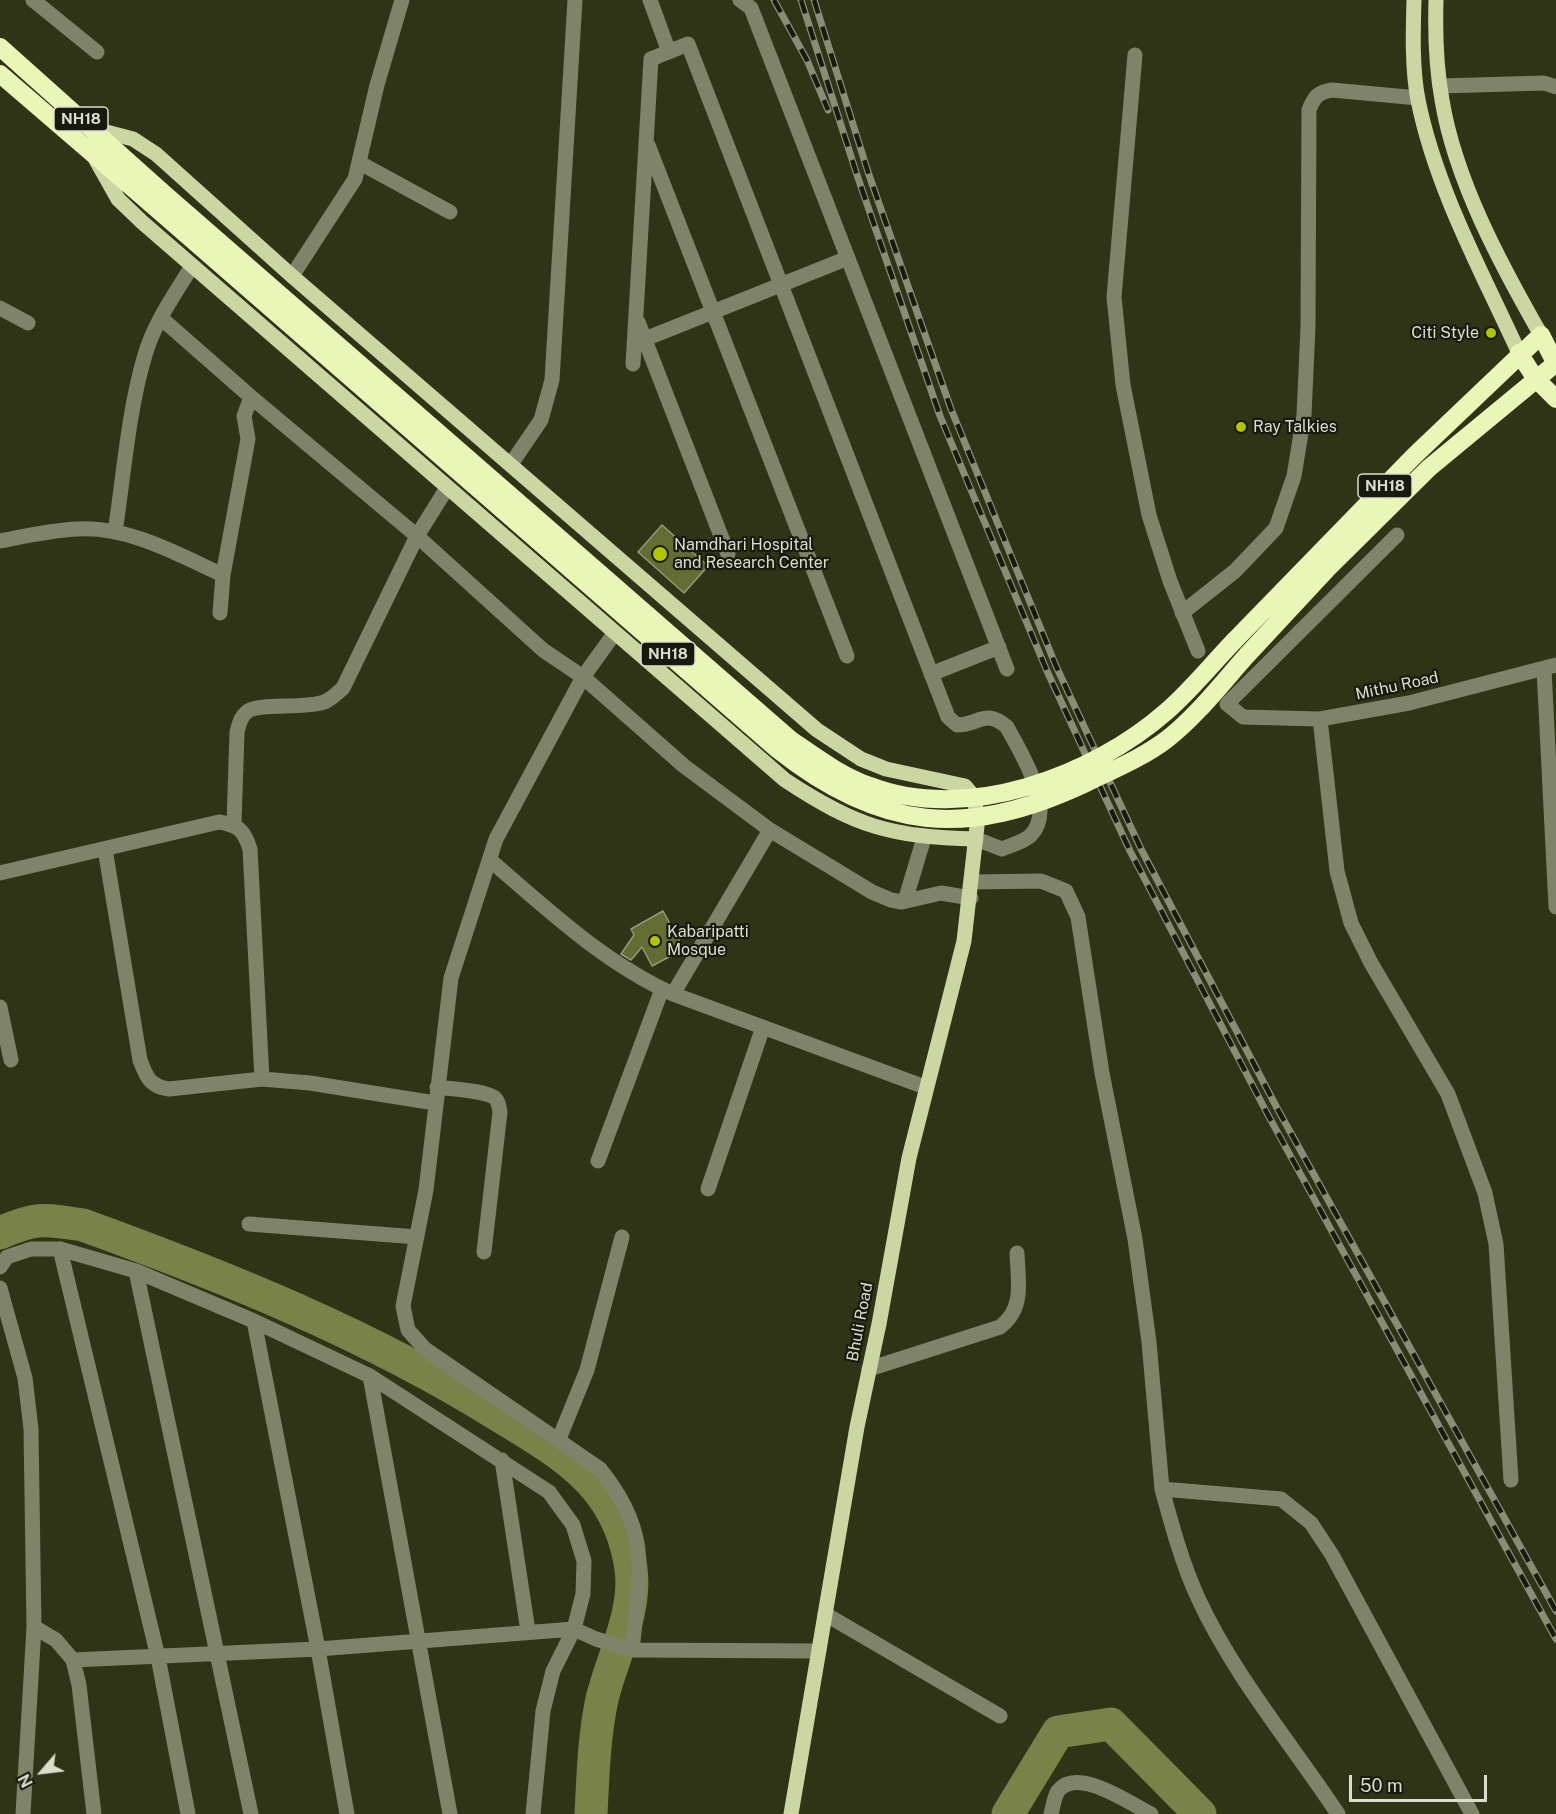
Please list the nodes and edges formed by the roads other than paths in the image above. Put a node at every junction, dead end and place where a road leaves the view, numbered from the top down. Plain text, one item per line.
1 (33, 0) edge
2 (402, 0) edge
3 (575, 0) edge
4 (650, 0) edge
5 (740, 0) edge
6 (1414, 0) edge
7 (1436, 0) edge
8 (0, 47) edge
9 (96, 52) dead end
10 (669, 52) junction
11 (1135, 55) dead end
12 (0, 74) edge
13 (1440, 86) junction
14 (1556, 87) edge
15 (1418, 99) junction
16 (70, 121) junction
17 (91, 128) junction
18 (646, 140) junction
19 (92, 152) junction
20 (360, 163) junction
21 (155, 197) junction
22 (450, 212) dead end
23 (848, 258) junction
24 (192, 266) junction
25 (292, 276) junction
26 (781, 284) junction
27 (0, 308) edge
28 (713, 312) junction
29 (636, 315) junction
30 (160, 318) junction
31 (28, 323) dead end
32 (1541, 335) junction
33 (645, 339) junction
34 (1519, 353) junction
35 (633, 364) dead end
36 (1556, 364) edge
37 (1535, 378) junction
38 (251, 397) junction
39 (1556, 399) edge
40 (511, 464) junction
41 (447, 488) junction
42 (115, 532) junction
43 (1397, 535) dead end
44 (417, 536) junction
45 (0, 541) edge
46 (728, 554) dead end
47 (223, 575) junction
48 (220, 613) dead end
49 (1182, 613) junction
50 (614, 634) junction
51 (999, 647) junction
52 (1198, 651) dead end
53 (847, 657) dead end
54 (1550, 667) edge
55 (1007, 669) dead end
56 (931, 674) junction
57 (583, 677) junction
58 (1320, 719) junction
59 (234, 824) junction
60 (770, 830) junction
61 (924, 838) junction
62 (976, 839) junction
63 (1555, 847) edge
64 (105, 849) junction
65 (490, 860) junction
66 (0, 873) edge
67 (972, 882) junction
68 (971, 898) junction
69 (905, 901) junction
70 (1556, 907) edge
71 (668, 992) junction
72 (0, 1007) edge
73 (763, 1027) junction
74 (11, 1060) dead end
75 (262, 1080) junction
76 (437, 1087) junction
77 (925, 1087) junction
78 (435, 1103) junction
79 (598, 1161) dead end
80 (708, 1189) dead end
81 (249, 1224) dead end
82 (417, 1237) junction
83 (622, 1237) dead end
84 (60, 1249) junction
85 (484, 1252) dead end
86 (1017, 1253) dead end
87 (0, 1267) edge
88 (136, 1271) junction
89 (0, 1288) edge
90 (254, 1321) junction
91 (869, 1369) junction
92 (370, 1376) junction
93 (559, 1439) junction
94 (502, 1460) junction
95 (1511, 1480) dead end
96 (1162, 1489) junction
97 (825, 1614) junction
98 (34, 1627) junction
99 (573, 1629) junction
100 (528, 1631) junction
101 (419, 1640) junction
102 (318, 1648) junction
103 (628, 1649) junction
104 (819, 1651) junction
105 (218, 1654) junction
106 (158, 1657) junction
107 (73, 1660) junction
108 (1000, 1716) dead end
109 (1143, 1812) edge
110 (23, 1814) edge
111 (94, 1814) edge
112 (188, 1814) edge
113 (251, 1814) edge
114 (347, 1814) edge
115 (450, 1814) edge
116 (533, 1814) edge
117 (791, 1814) edge
118 (1052, 1814) edge
119 (1338, 1814) edge
120 (1472, 1814) edge

1 - 9 street
2 - 20 street
3 - 40 street
4 - 10 street
5 - 23 street
6 - 15 main road
7 - 13 main road
8 - 16 highway, NH18
10 - 18 street
10 - 26 street
11 - 49 street
12 - 16 highway, NH18
13 - 14 street
13 - 32 main road
15 - 34 main road
15 - 49 street
16 - 17 highway, NH18
16 - 19 highway, NH18
17 - 21 highway, NH18
17 - 25 main road, Bhuli Road
18 - 28 street
18 - 29 street
19 - 21 highway, NH18
19 - 24 main road
20 - 22 street
20 - 25 street
21 - 34 highway, NH18, bridge
21 - 37 highway, NH18, bridge
23 - 26 street
23 - 51 street
24 - 30 street
24 - 41 main road
25 - 40 main road, Bhuli Road
26 - 28 street
26 - 56 street
27 - 31 street
28 - 33 street
28 - 53 street
29 - 33 street
29 - 35 street
30 - 38 street
30 - 42 street
32 - 34 highway, NH18
32 - 36 highway, NH18
33 - 46 street
34 - 37 highway
36 - 37 highway, NH18
37 - 39 highway
38 - 44 street
38 - 47 street
40 - 62 main road, Bhuli Road
41 - 44 street
41 - 50 main road
42 - 45 street
42 - 47 street
43 - 58 street, Mithu Road
44 - 57 street
44 - 59 street
47 - 48 street
49 - 52 street
50 - 57 street
50 - 61 main road
51 - 55 street
51 - 56 street
54 - 58 street, Mithu Road
54 - 63 street
56 - 62 street
57 - 60 street
57 - 65 street
58 - 95 street
59 - 64 street
59 - 75 street
60 - 69 street
60 - 71 street
61 - 62 main road
61 - 69 street
62 - 67 main road, Bhuli Road
63 - 70 street
64 - 66 street
64 - 75 street
65 - 71 street
65 - 76 street
67 - 68 main road, Bhuli Road
67 - 96 street
68 - 69 street
68 - 77 main road, Bhuli Road
71 - 73 street
71 - 79 street
72 - 74 street
73 - 77 street
73 - 80 street
75 - 78 street
76 - 78 street
76 - 85 street
77 - 91 main road, Bhuli Road
78 - 82 street
81 - 82 street
82 - 93 street
83 - 93 street
84 - 87 street
84 - 88 street
84 - 106 street
86 - 91 street
88 - 90 street
88 - 105 street
89 - 98 street
90 - 92 street
90 - 102 street
91 - 97 main road, Bhuli Road
92 - 94 street
92 - 101 street
93 - 103 street
94 - 99 street
94 - 100 street
96 - 119 street
96 - 120 street
97 - 104 main road, Bhuli Road
97 - 108 street
98 - 107 street
98 - 110 street
99 - 100 street
99 - 103 street
99 - 116 street
100 - 101 street
101 - 102 street
101 - 115 street
102 - 105 street
102 - 114 street
103 - 104 street
104 - 117 main road, Bhuli Road
105 - 106 street
105 - 113 street
106 - 107 street
106 - 112 street
107 - 111 street
109 - 118 street

